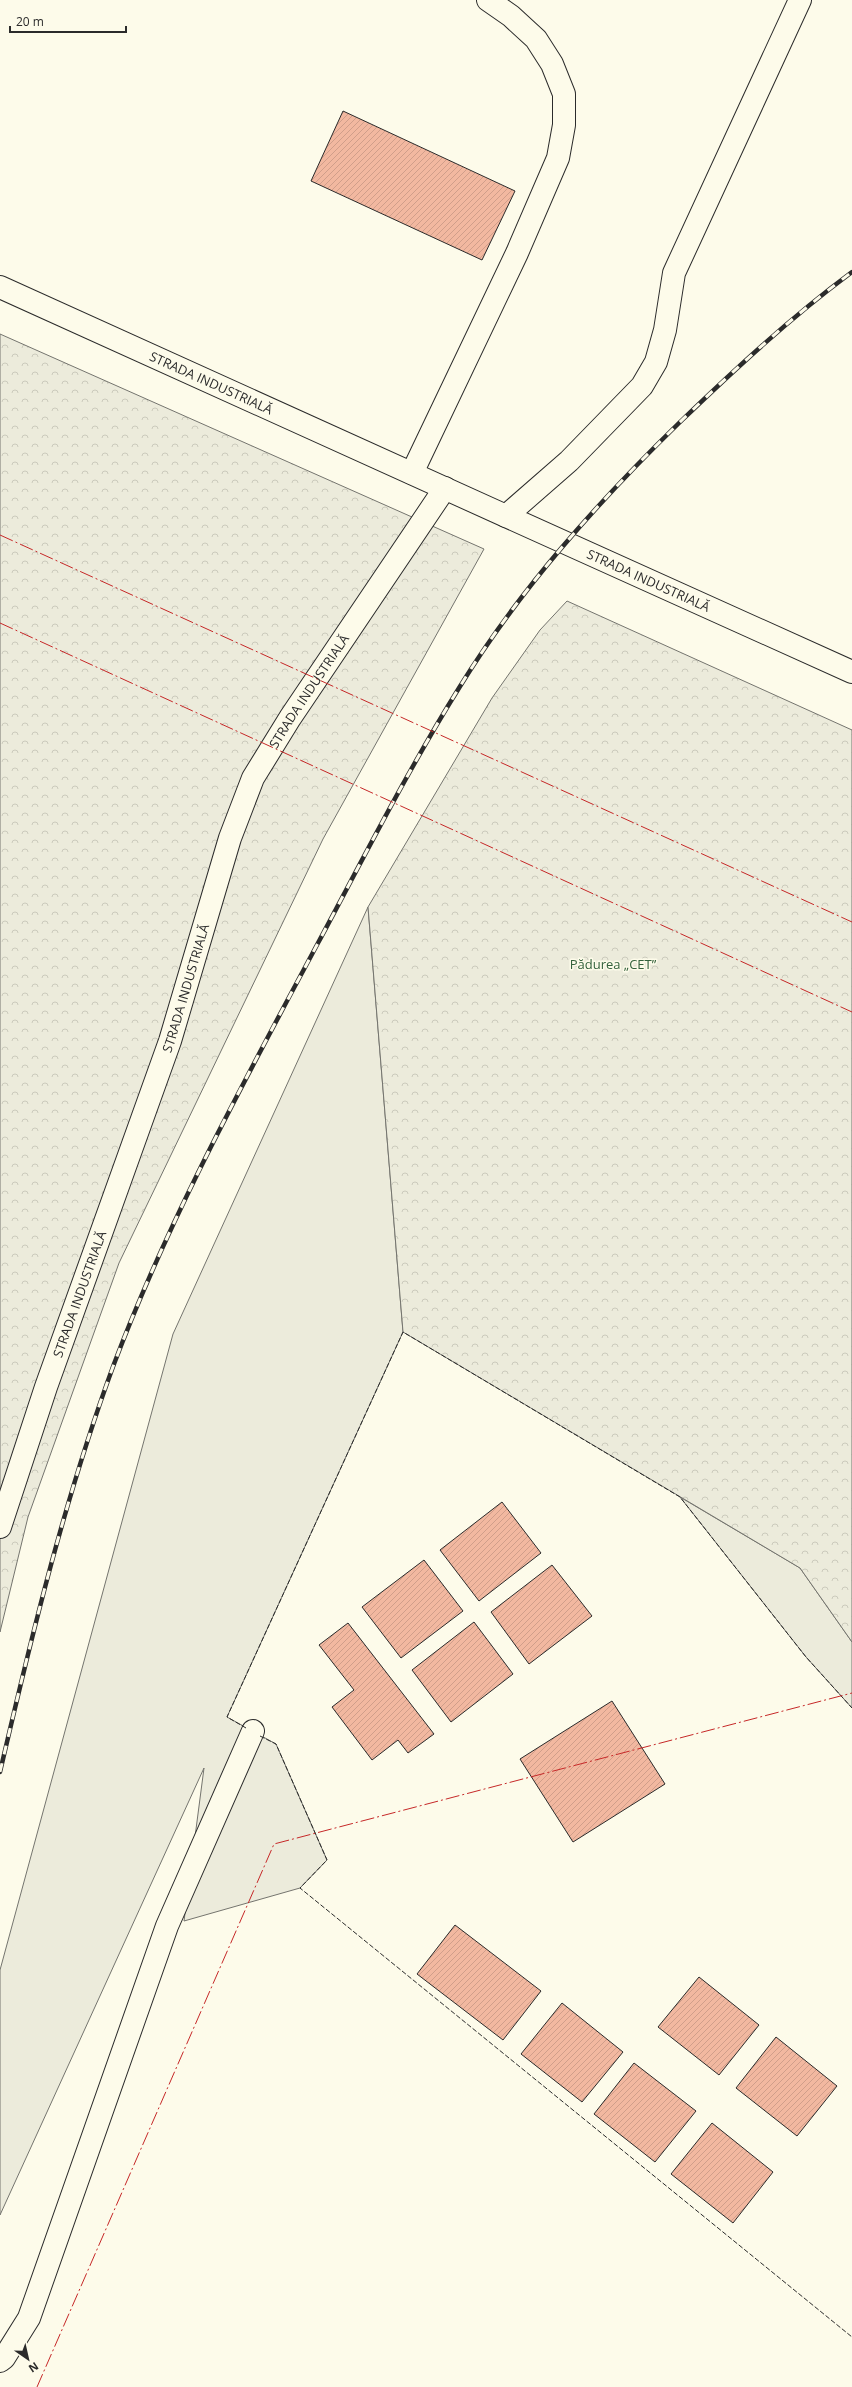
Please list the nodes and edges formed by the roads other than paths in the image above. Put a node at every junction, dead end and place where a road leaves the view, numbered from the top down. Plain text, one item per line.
1 (488, 0) edge
2 (800, 0) edge
3 (0, 287) edge
4 (412, 473) junction
5 (445, 488) junction
6 (506, 516) junction
7 (852, 672) edge
8 (0, 1527) edge
9 (253, 1731) dead end
10 (0, 2361) edge

1 - 4 main road
2 - 6 main road
3 - 4 main road, STRADA INDUSTRIALĂ
4 - 5 main road, STRADA INDUSTRIALĂ
5 - 6 main road, STRADA INDUSTRIALĂ
5 - 8 main road, STRADA INDUSTRIALĂ
6 - 7 main road, STRADA INDUSTRIALĂ
9 - 10 main road

